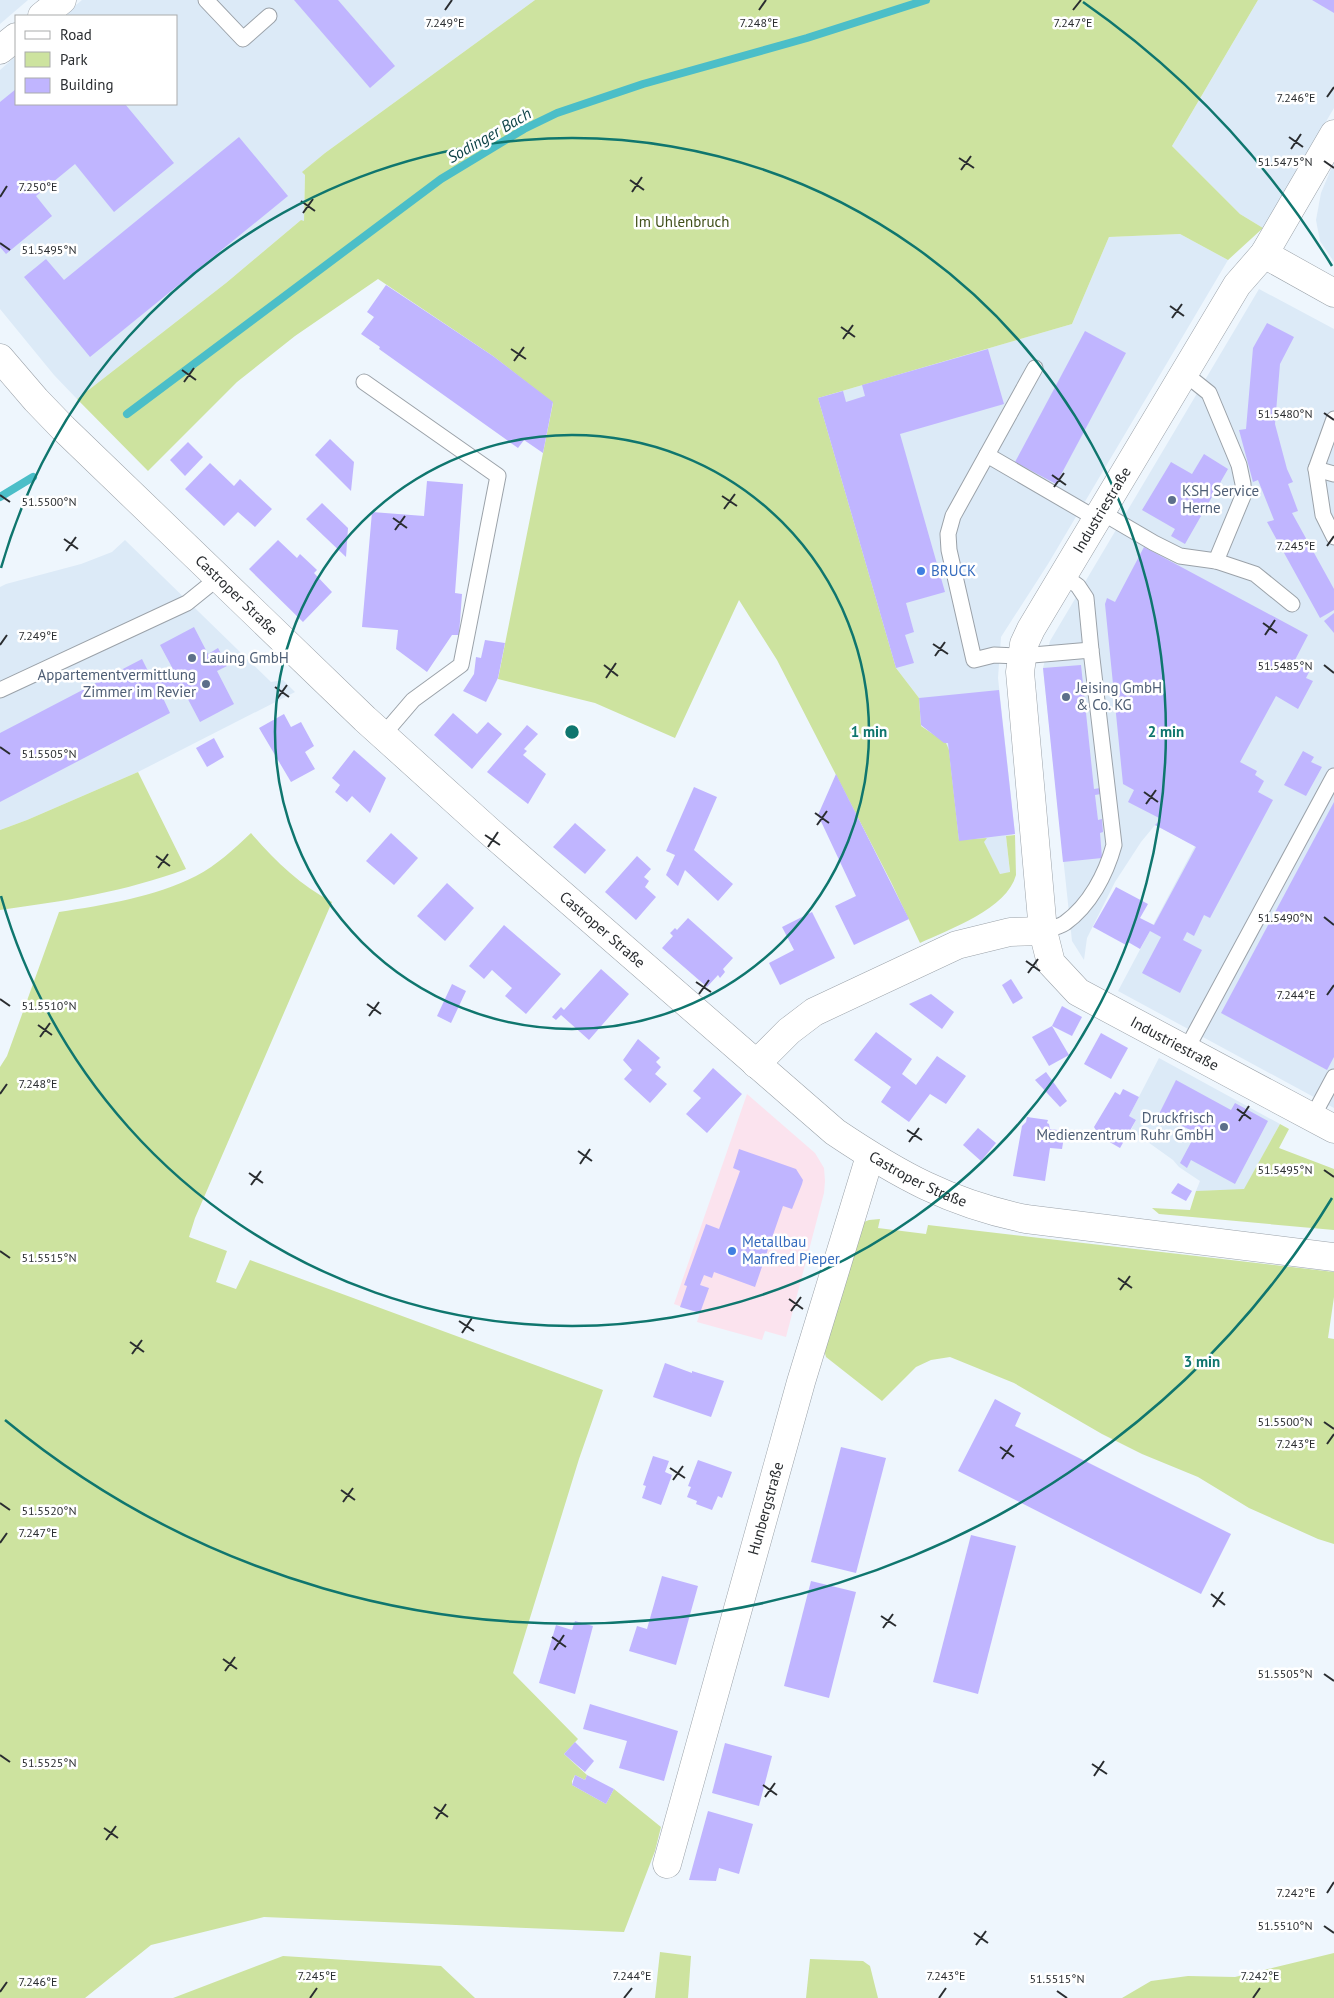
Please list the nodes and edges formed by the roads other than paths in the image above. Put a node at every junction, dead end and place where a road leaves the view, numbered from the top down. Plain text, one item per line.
1 (62, 0) edge
2 (206, 0) edge
3 (43, 15) edge
4 (269, 16) dead end
5 (15, 38) edge
6 (0, 50) edge
7 (1334, 134) edge
8 (1264, 254) junction
9 (1334, 293) edge
10 (0, 358) edge
11 (1035, 368) dead end
12 (1184, 373) junction
13 (364, 382) dead end
14 (1334, 419) edge
15 (987, 455) junction
16 (1316, 469) junction
17 (1334, 474) edge
18 (1099, 515) junction
19 (1334, 537) edge
20 (1216, 561) junction
21 (1063, 575) junction
22 (218, 578) junction
23 (1292, 604) dead end
24 (1091, 650) junction
25 (1021, 656) junction
26 (0, 690) edge
27 (383, 735) junction
28 (1334, 776) edge
29 (1043, 931) junction
30 (1186, 1050) junction
31 (756, 1064) junction
32 (1334, 1077) edge
33 (1323, 1123) edge
34 (870, 1156) junction
35 (1334, 1257) edge
36 (666, 1864) dead end

1 - 3 street
2 - 4 lane
5 - 6 street
7 - 8 street, Industriestraße
8 - 9 street
8 - 12 street, Industriestraße
10 - 22 street, Castroper Straße
11 - 15 lane
12 - 18 street, Industriestraße
12 - 20 lane
13 - 27 lane
14 - 16 lane
15 - 18 lane
15 - 25 lane
16 - 17 lane
16 - 19 lane
18 - 20 lane
18 - 21 street, Industriestraße
20 - 23 lane
21 - 24 lane
21 - 25 street, Industriestraße
22 - 26 lane
22 - 27 street, Castroper Straße
24 - 25 lane
24 - 29 lane
25 - 29 street, Industriestraße
27 - 31 street, Castroper Straße
28 - 30 lane
29 - 30 street, Industriestraße
29 - 31 street
30 - 33 street, Industriestraße
31 - 34 street, Castroper Straße
32 - 33 lane
34 - 35 street, Castroper Straße
34 - 36 street, Hunbergstraße

